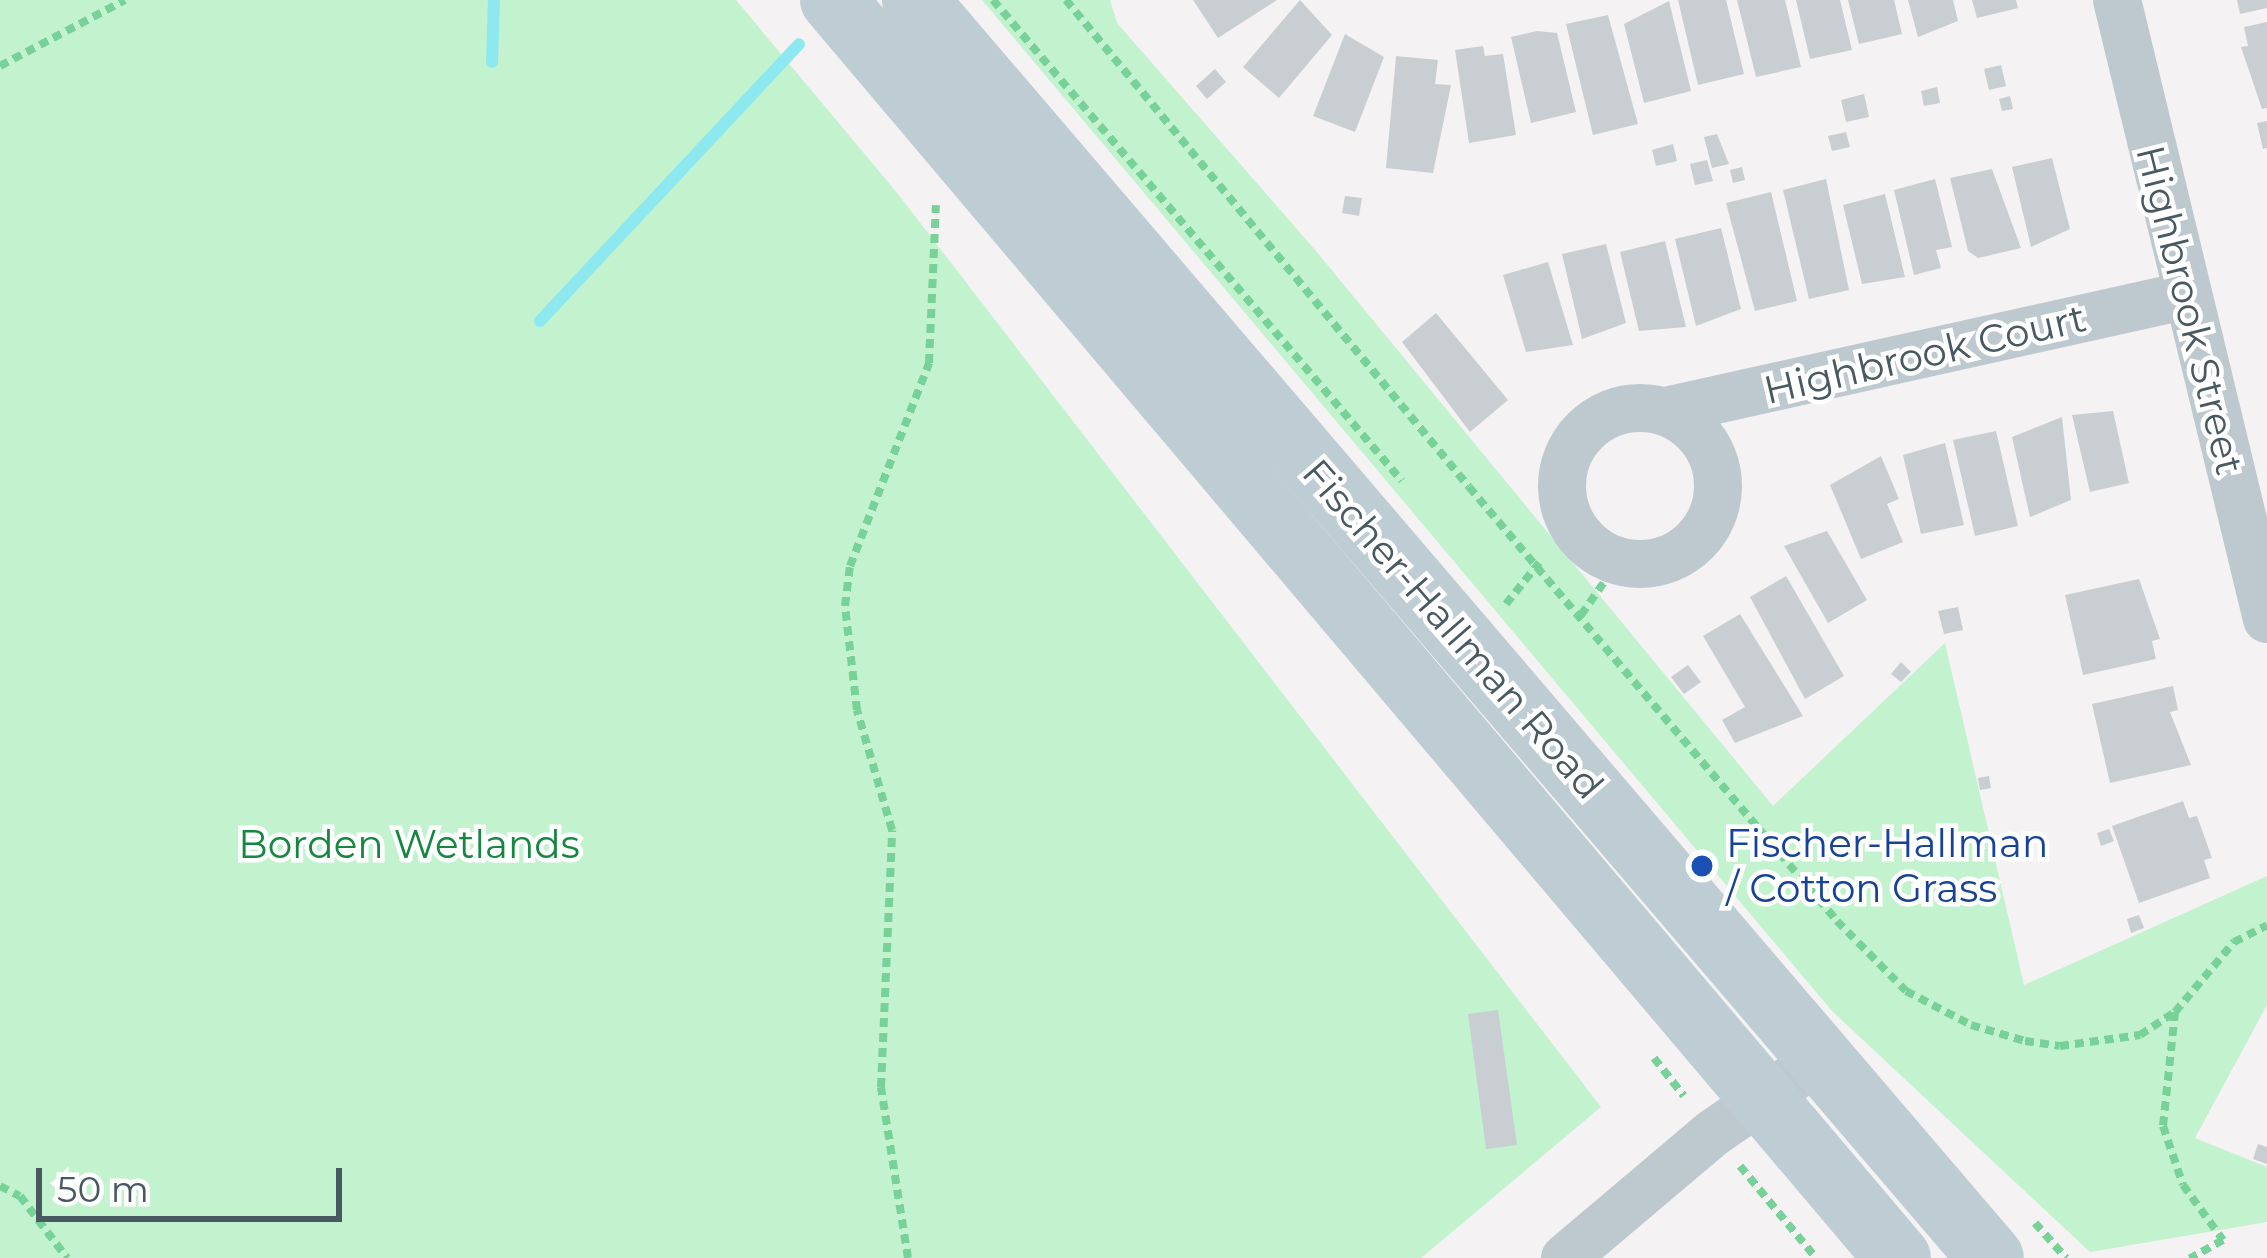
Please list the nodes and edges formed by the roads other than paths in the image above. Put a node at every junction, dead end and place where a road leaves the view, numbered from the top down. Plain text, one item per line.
1 (833, 0) edge
2 (915, 0) edge
3 (2117, 0) edge
4 (2184, 296) junction
5 (1666, 411) junction
6 (2267, 619) edge
7 (1820, 1059) junction
8 (1761, 1100) junction
9 (1565, 1258) edge
10 (1898, 1258) edge
11 (1991, 1258) edge

1 - 8 main road, Fischer-Hallman Road
2 - 7 main road, Fischer-Hallman Road
3 - 4 street, Highbrook Street
4 - 5 street, Highbrook Court
4 - 6 street, Highbrook Street
5 - 5 street, Highbrook Court
7 - 8 street
7 - 11 main road, Fischer-Hallman Road
8 - 9 street
8 - 10 main road, Fischer-Hallman Road

